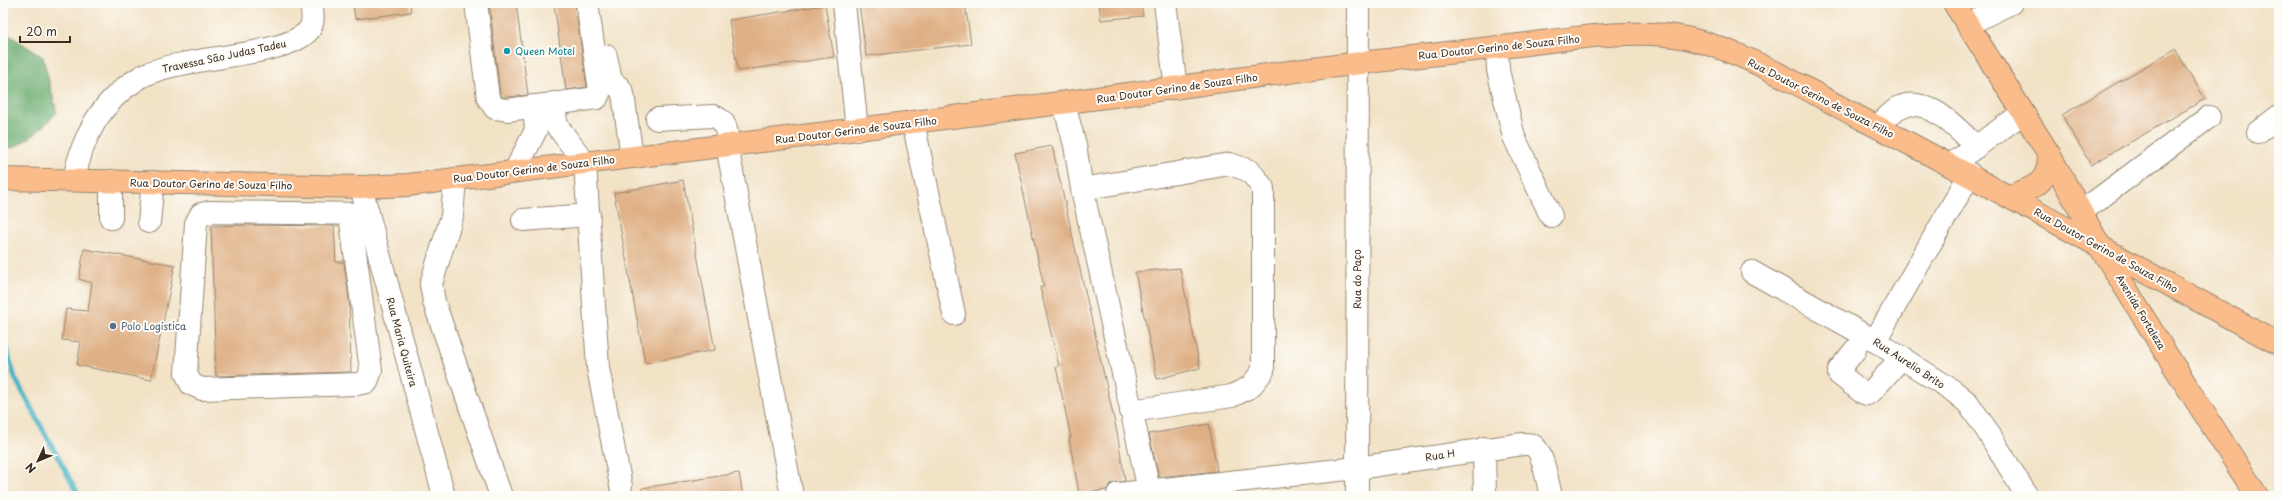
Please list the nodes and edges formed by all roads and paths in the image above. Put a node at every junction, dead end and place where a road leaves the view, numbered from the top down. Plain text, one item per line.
1 (311, 3) edge
2 (476, 3) edge
3 (587, 3) edge
4 (599, 3) edge
5 (844, 3) edge
6 (1165, 3) edge
7 (1358, 3) edge
8 (1954, 3) edge
9 (2011, 3) edge
10 (1968, 24) junction
11 (1497, 47) junction
12 (1356, 62) junction
13 (1176, 88) junction
14 (1064, 104) junction
15 (544, 105) junction
16 (2023, 113) junction
17 (2279, 116) edge
18 (2209, 117) dead end
19 (657, 119) dead end
20 (913, 122) junction
21 (1877, 126) junction
22 (856, 130) junction
23 (2258, 132) dead end
24 (727, 145) junction
25 (1976, 147) junction
26 (2049, 154) junction
27 (632, 157) junction
28 (585, 163) junction
29 (1961, 169) junction
30 (515, 171) junction
31 (3, 179) edge
32 (455, 179) junction
33 (74, 180) junction
34 (112, 181) junction
35 (153, 182) junction
36 (361, 187) junction
37 (1082, 189) junction
38 (2009, 196) junction
39 (2081, 212) junction
40 (359, 214) junction
41 (589, 215) junction
42 (1551, 216) dead end
43 (111, 218) dead end
44 (523, 220) dead end
45 (149, 222) dead end
46 (2102, 250) junction
47 (1752, 272) dead end
48 (954, 314) dead end
49 (1875, 341) junction
50 (2279, 344) edge
51 (1855, 350) dead end
52 (1902, 357) junction
53 (1131, 411) junction
54 (1484, 448) junction
55 (1357, 468) junction
56 (621, 486) dead end
57 (1149, 490) junction
58 (1118, 494) dead end
59 (444, 496) edge
60 (501, 496) edge
61 (792, 496) edge
62 (1357, 496) edge
63 (1485, 496) edge
64 (1551, 496) edge
65 (2027, 496) edge
66 (2257, 496) edge

1 - 33 street, Travessa São Judas Tadeu
2 - 15 street
3 - 15 street
4 - 27 street
5 - 22 street
6 - 13 street
7 - 12 street, Rua do Paço
8 - 10 main road, Avenida Fortaleza
9 - 10 street
10 - 16 main road, Avenida Fortaleza
11 - 12 main road, Rua Doutor Gerino de Souza Filho
11 - 21 main road, Rua Doutor Gerino de Souza Filho
11 - 42 street
12 - 13 main road, Rua Doutor Gerino de Souza Filho
12 - 55 street, Rua do Paço
13 - 14 main road, Rua Doutor Gerino de Souza Filho
14 - 20 main road, Rua Doutor Gerino de Souza Filho
14 - 37 street
15 - 28 street
15 - 30 street
16 - 25 street
16 - 26 main road, Avenida Fortaleza
17 - 23 street
18 - 39 street
19 - 24 street
20 - 22 main road, Rua Doutor Gerino de Souza Filho
20 - 48 street
21 - 25 street
21 - 29 main road, Rua Doutor Gerino de Souza Filho
22 - 24 main road, Rua Doutor Gerino de Souza Filho
24 - 27 main road, Rua Doutor Gerino de Souza Filho
24 - 61 street
25 - 29 street
26 - 38 main road
26 - 39 main road, Avenida Fortaleza
27 - 28 main road, Rua Doutor Gerino de Souza Filho
28 - 30 main road, Rua Doutor Gerino de Souza Filho
28 - 41 street
29 - 38 main road, Rua Doutor Gerino de Souza Filho
29 - 49 street
30 - 32 main road, Rua Doutor Gerino de Souza Filho
31 - 33 main road, Rua Doutor Gerino de Souza Filho
32 - 36 main road, Rua Doutor Gerino de Souza Filho
32 - 60 street
33 - 34 main road, Rua Doutor Gerino de Souza Filho
34 - 35 main road, Rua Doutor Gerino de Souza Filho
34 - 43 street
35 - 36 main road, Rua Doutor Gerino de Souza Filho
35 - 45 street
36 - 40 street, Rua Maria Quiteira
37 - 53 street
37 - 53 street
38 - 46 main road, Rua Doutor Gerino de Souza Filho
39 - 46 main road, Avenida Fortaleza
40 - 40 street
40 - 59 street, Rua Maria Quiteira
41 - 44 street
41 - 56 street
46 - 50 main road, Rua Doutor Gerino de Souza Filho
46 - 66 main road, Avenida Fortaleza
47 - 49 street, Rua Aurelio Brito
49 - 52 street, Rua Aurelio Brito
51 - 52 street
52 - 65 street, Rua Aurelio Brito
53 - 57 street
54 - 55 street, Rua H
54 - 63 street
54 - 64 street, Rua H
55 - 57 street, Rua H
55 - 62 street, Rua do Paço
57 - 58 street, Rua H

